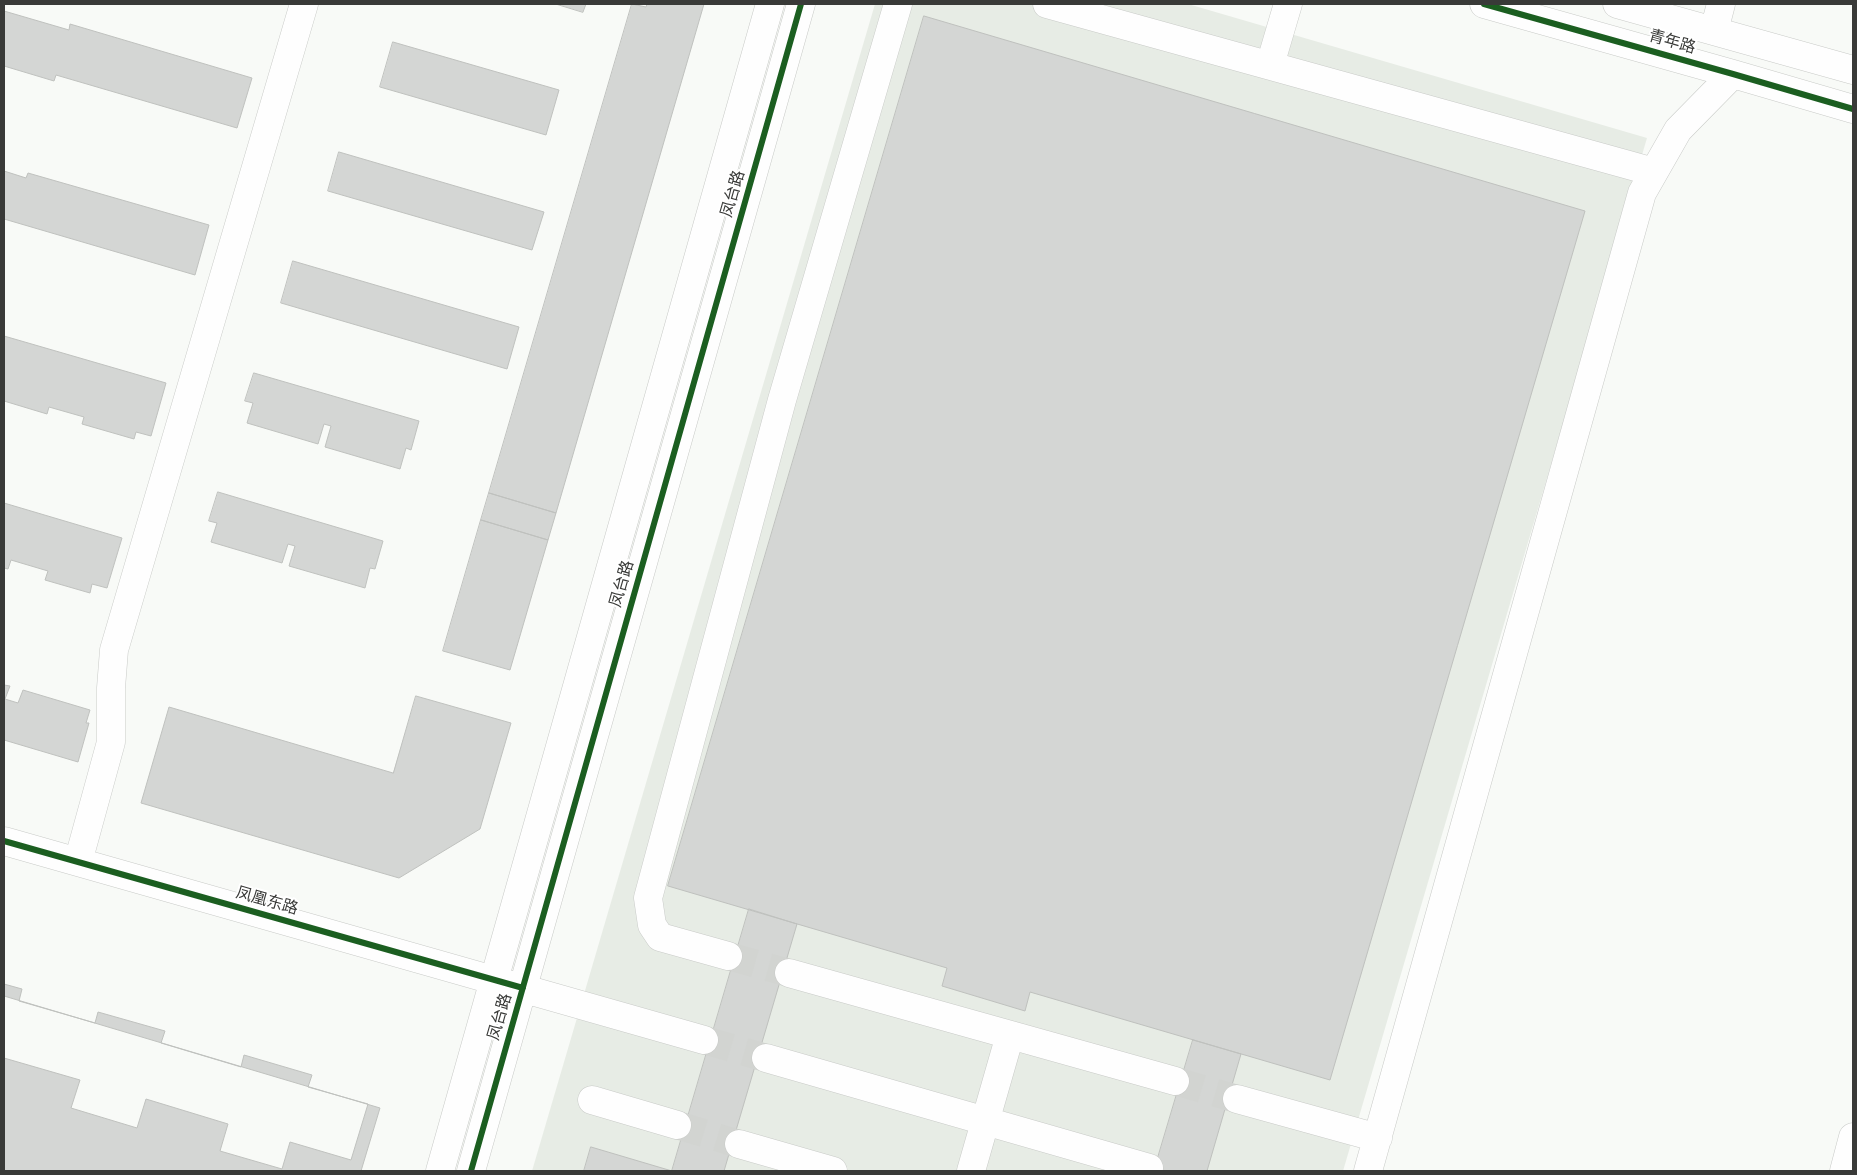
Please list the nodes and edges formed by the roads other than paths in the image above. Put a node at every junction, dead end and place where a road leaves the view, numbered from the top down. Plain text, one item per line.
1 (304, 4) edge
2 (770, 4) edge
3 (801, 4) edge
4 (898, 4) edge
5 (1048, 4) edge
6 (1288, 4) edge
7 (1484, 4) edge
8 (1617, 4) edge
9 (1721, 4) edge
10 (1714, 31) junction
11 (1270, 65) junction
12 (1853, 70) edge
13 (1733, 74) junction
14 (1853, 109) edge
15 (1654, 172) junction
16 (4, 841) edge
17 (78, 862) junction
18 (728, 956) tunnel mouth
19 (790, 973) tunnel mouth
20 (494, 980) junction
21 (523, 988) junction
22 (1010, 1035) junction
23 (704, 1040) tunnel mouth
24 (766, 1058) tunnel mouth
25 (1175, 1081) tunnel mouth
26 (1237, 1099) tunnel mouth
27 (592, 1100) dead end
28 (986, 1121) junction
29 (677, 1125) tunnel mouth
30 (1853, 1137) edge
31 (1378, 1138) junction
32 (739, 1144) tunnel mouth
33 (1149, 1168) dead end
34 (440, 1171) edge
35 (471, 1171) edge
36 (833, 1171) edge
37 (971, 1171) edge
38 (1368, 1171) edge
39 (1844, 1171) edge

1 - 17 street
2 - 20 street, 凤台路
3 - 21 street, 凤台路
4 - 18 street
5 - 11 street
6 - 11 street
7 - 13 street, 青年路
8 - 10 street, 青年路
9 - 10 street
10 - 12 street, 青年路
11 - 15 street
13 - 14 street, 青年路
13 - 15 street
15 - 31 street
16 - 17 street, 凤凰东路
17 - 20 street, 凤凰东路
19 - 22 street
20 - 21 street, 凤凰东路
20 - 34 street, 凤台路
21 - 23 street, 凤凰东路
21 - 35 street, 凤台路
22 - 25 street
22 - 28 street
24 - 28 street
26 - 31 street
27 - 29 street
28 - 33 street
28 - 37 street
30 - 39 street
31 - 38 street
32 - 36 street

